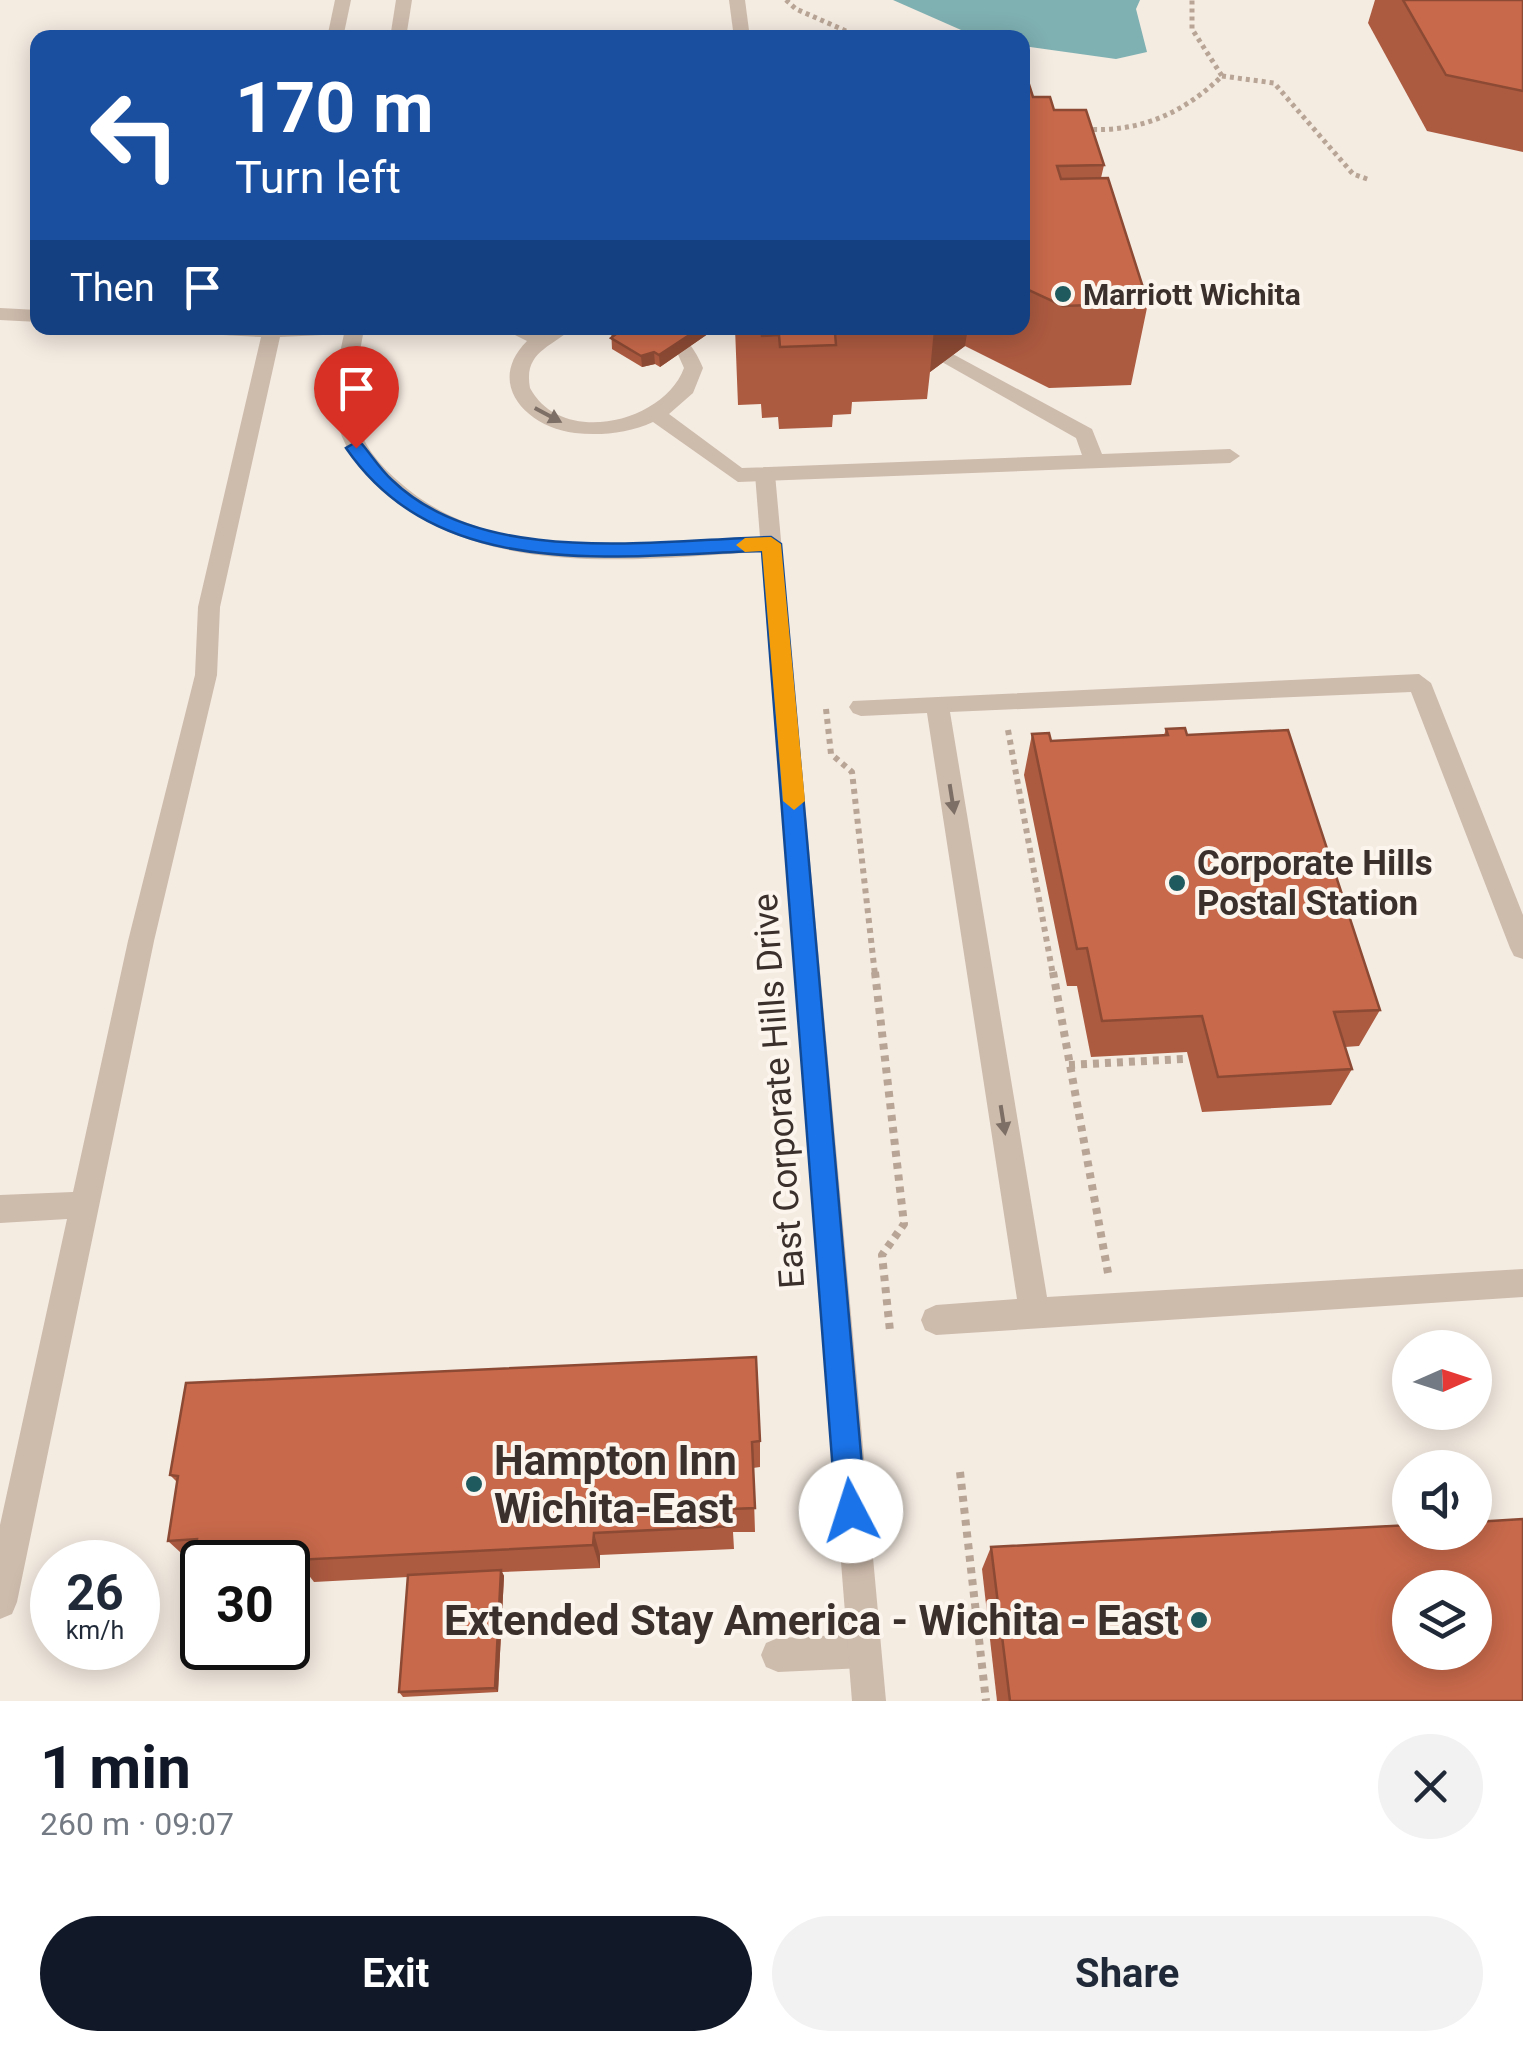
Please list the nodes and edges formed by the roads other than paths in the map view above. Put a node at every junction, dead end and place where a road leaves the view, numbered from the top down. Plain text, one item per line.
1 (343, 0) edge
2 (404, 0) edge
3 (736, 0) edge
4 (337, 30) edge
5 (399, 30) edge
6 (741, 30) edge
7 (0, 314) edge
8 (30, 316) edge
9 (271, 335) edge
10 (354, 335) edge
11 (529, 335) edge
12 (548, 335) edge
13 (669, 335) edge
14 (540, 339) junction
15 (949, 358) dead end
16 (658, 416) junction
17 (1230, 456) dead end
18 (1094, 461) junction
19 (765, 474) junction
20 (771, 544) junction
21 (937, 702) junction
22 (861, 707) dead end
23 (1523, 948) edge
24 (85, 1205) junction
25 (0, 1209) edge
26 (1523, 1283) edge
27 (1034, 1312) junction
28 (936, 1320) dead end
29 (0, 1602) edge
30 (863, 1650) junction
31 (778, 1656) dead end
32 (869, 1701) edge

1 - 4 street
2 - 5 street
3 - 6 street
7 - 8 street
9 - 24 street
10 - 20 street
11 - 14 street
12 - 14 street
13 - 16 street
14 -> 16 street
15 - 18 street
16 - 19 street
17 - 18 street
18 - 19 street
19 - 20 street, East Corporate Hills Drive
20 - 30 street, East Corporate Hills Drive
21 - 22 street
21 - 23 street
21 -> 27 street
24 - 25 street
24 - 29 street
26 - 27 street
27 - 28 street
30 - 31 street
30 - 32 street, East Corporate Hills Drive

